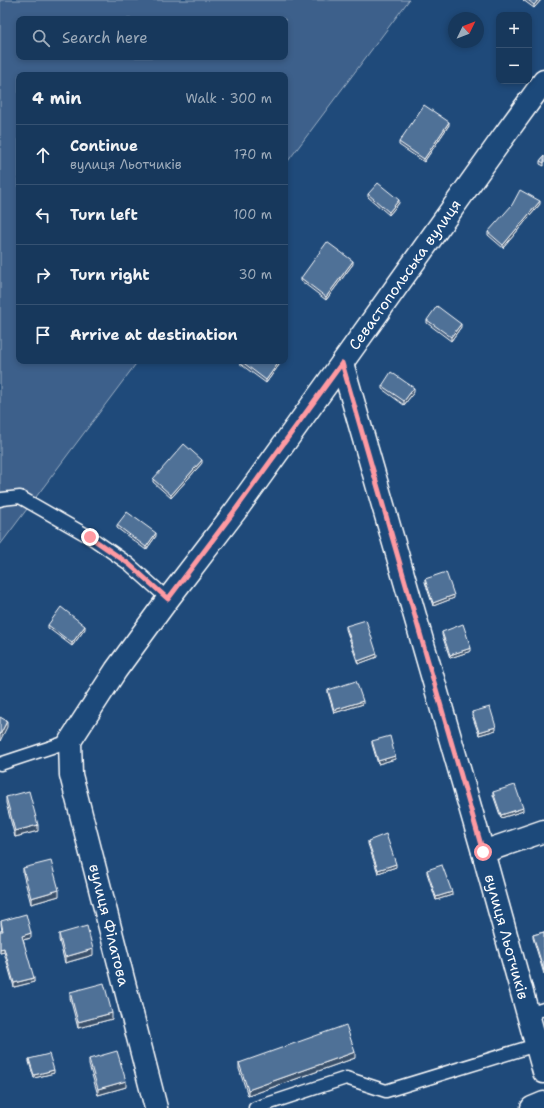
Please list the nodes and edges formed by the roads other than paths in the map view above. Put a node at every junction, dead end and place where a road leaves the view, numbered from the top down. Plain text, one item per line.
1 (544, 82) edge
2 (342, 363) junction
3 (0, 500) edge
4 (168, 599) junction
5 (70, 741) junction
6 (0, 764) edge
7 (544, 831) edge
8 (483, 852) junction
9 (536, 1012) edge
10 (536, 1045) junction
11 (544, 1072) edge
12 (544, 1103) edge
13 (156, 1108) edge
14 (255, 1108) edge
15 (532, 1108) edge

1 - 2 street, Севастопольська вулиця
2 - 4 street, Севастопольська вулиця
2 - 8 street, вулиця Льотчиків
3 - 4 lane
4 - 5 street, Севастопольська вулиця
5 - 6 lane
5 - 13 street, вулиця Філатова
7 - 8 street
8 - 9 street, вулиця Льотчиків
9 - 10 street, вулиця Льотчиків
10 - 11 street, вулиця Льотчиків
10 - 14 lane
12 - 15 street

